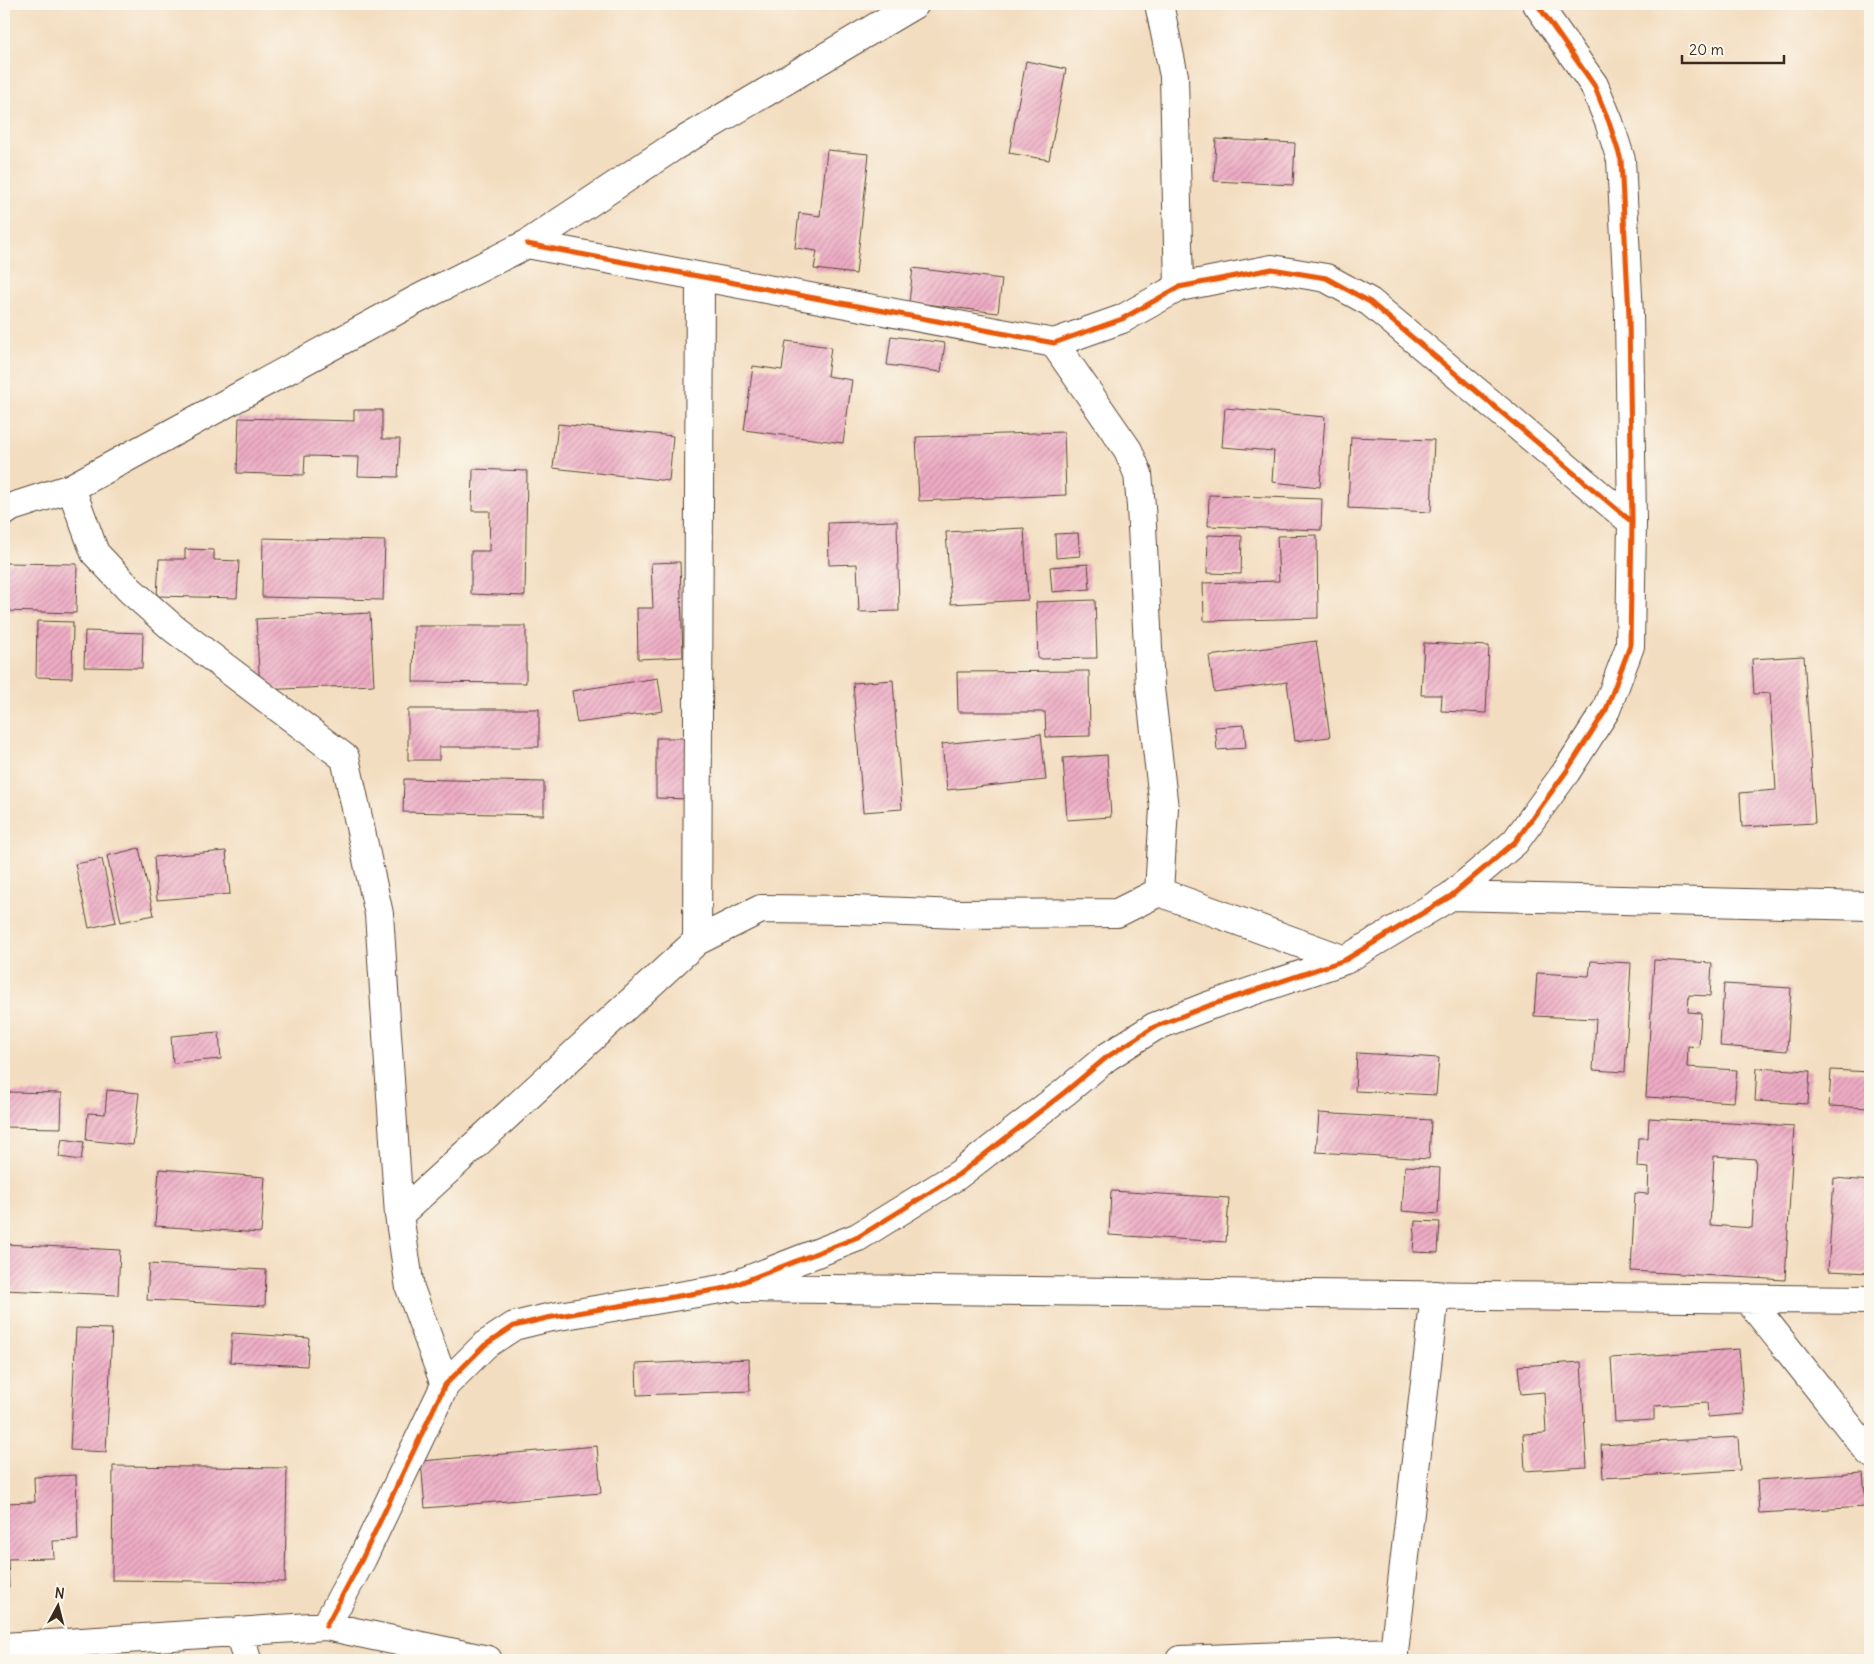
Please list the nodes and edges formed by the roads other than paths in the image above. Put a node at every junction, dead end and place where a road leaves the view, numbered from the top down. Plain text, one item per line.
1 (915, 4) edge
2 (1159, 4) edge
3 (1537, 4) edge
4 (885, 11) edge
5 (526, 244) junction
6 (700, 276) junction
7 (1179, 287) junction
8 (1054, 343) junction
9 (71, 488) junction
10 (4, 512) edge
11 (1632, 522) junction
12 (1159, 892) junction
13 (1451, 896) junction
14 (1870, 906) edge
15 (697, 941) junction
16 (1345, 960) junction
17 (399, 1215) junction
18 (727, 1288) junction
19 (1435, 1295) junction
20 (1747, 1298) junction
21 (1870, 1300) edge
22 (445, 1385) junction
23 (1870, 1454) edge
24 (326, 1626) junction
25 (239, 1631) junction
26 (4, 1647) edge
27 (1394, 1656) edge
28 (247, 1660) edge
29 (488, 1660) edge
30 (1180, 1660) edge

1 - 4 street
2 - 7 street
3 - 11 street
4 - 5 street
5 - 6 street
5 - 9 street
6 - 8 street
6 - 15 street
7 - 8 street
7 - 11 street
8 - 12 street
9 - 10 street
9 - 17 street
11 - 13 street
12 - 15 street
12 - 16 street
13 - 14 street
13 - 16 street
15 - 17 street
16 - 18 street
17 - 22 street
18 - 19 street
18 - 22 street
19 - 20 street
19 - 27 street
20 - 21 street
20 - 23 street
22 - 24 street
24 - 25 street
24 - 29 street
25 - 26 street
25 - 28 street
27 - 30 street

